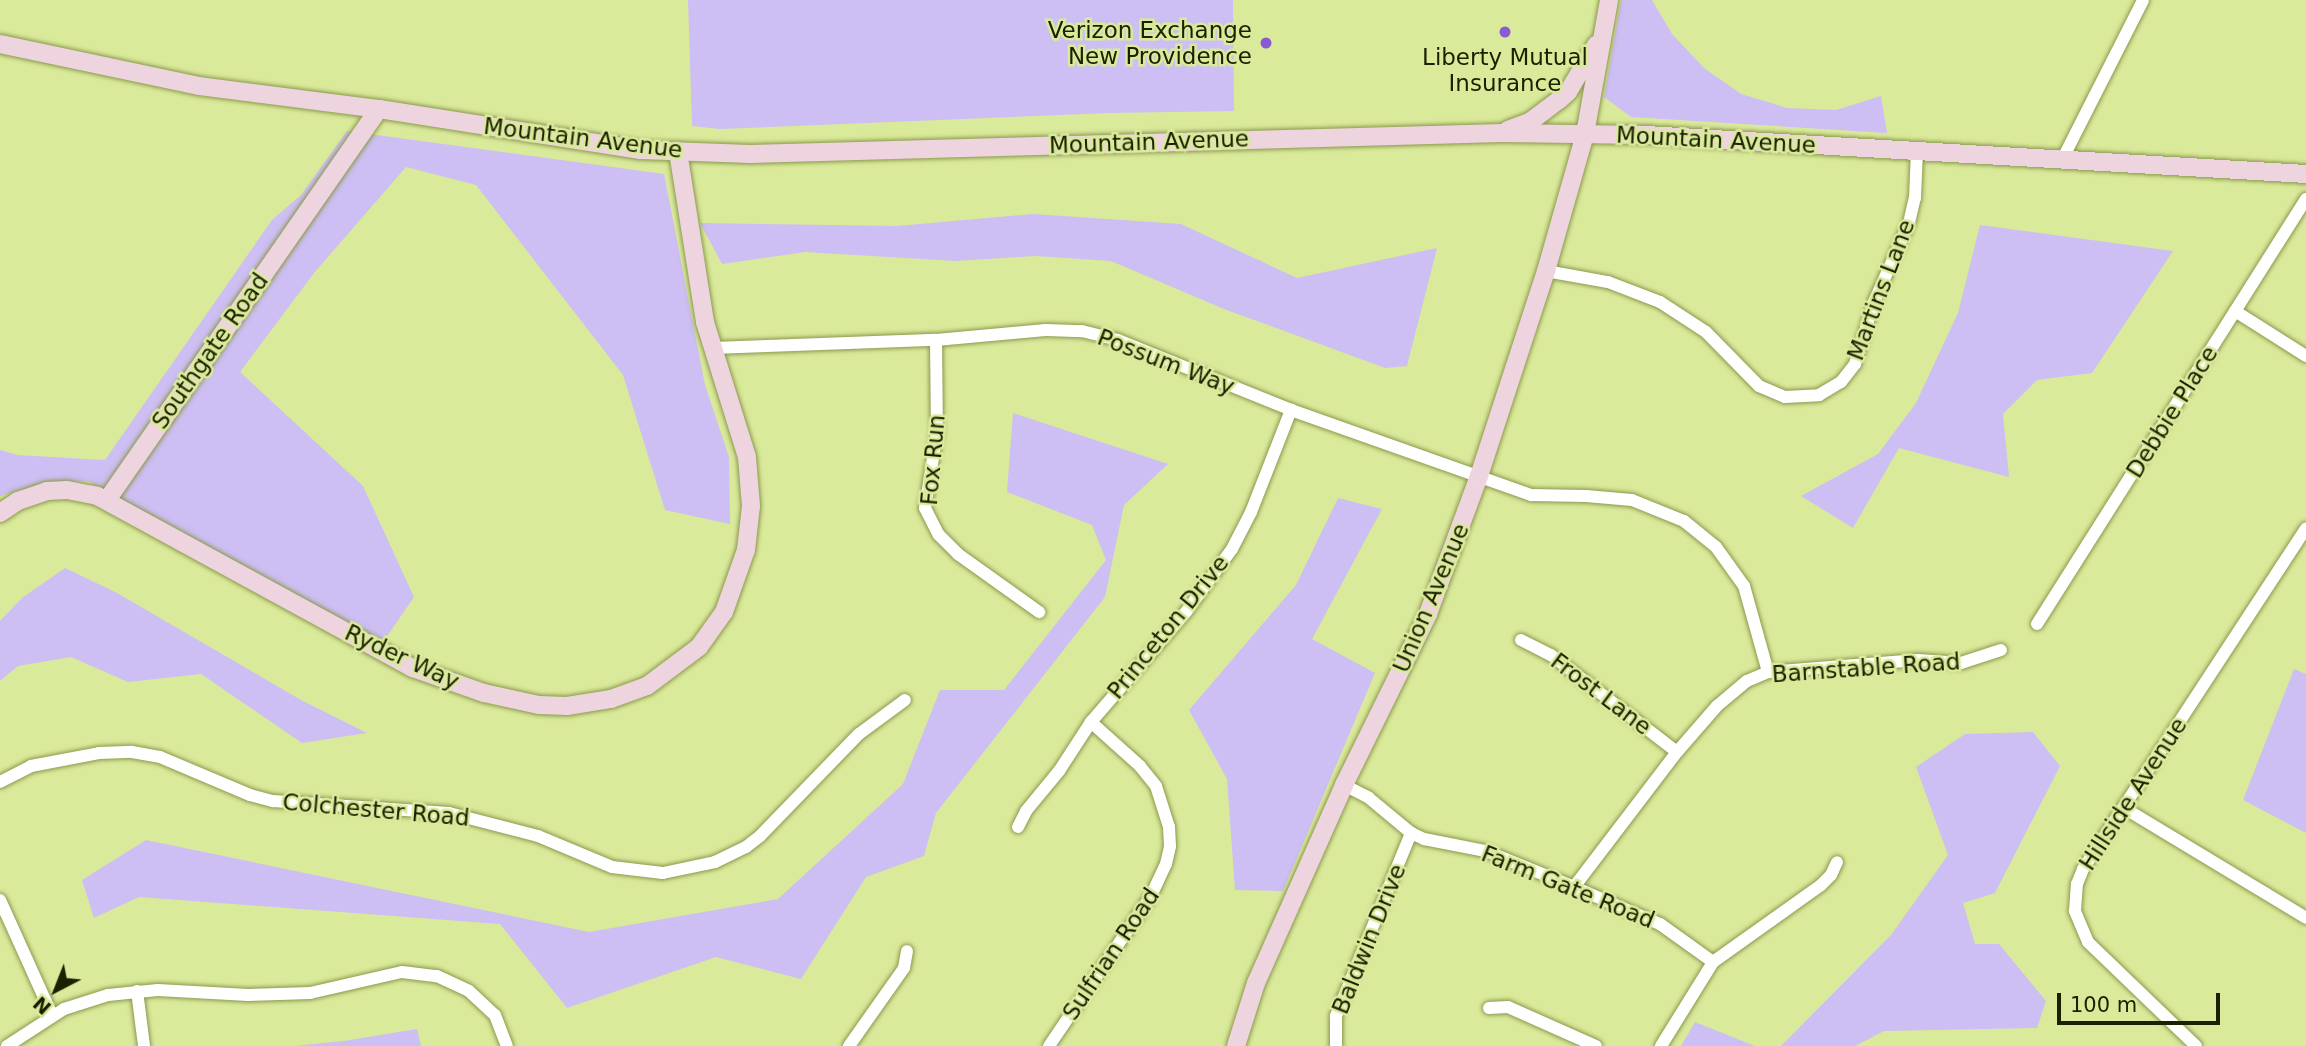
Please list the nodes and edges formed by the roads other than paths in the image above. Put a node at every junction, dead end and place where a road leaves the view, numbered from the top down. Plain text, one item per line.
1 (1609, 0) edge
2 (2143, 0) edge
3 (1602, 36) junction
4 (0, 44) edge
5 (379, 109) junction
6 (1502, 132) junction
7 (1585, 134) junction
8 (678, 151) junction
9 (1917, 151) junction
10 (2062, 160) junction
11 (2306, 174) edge
12 (2306, 199) edge
13 (1546, 271) junction
14 (2235, 311) junction
15 (936, 340) junction
16 (713, 348) junction
17 (2306, 356) edge
18 (1291, 411) junction
19 (1479, 476) junction
20 (107, 500) junction
21 (0, 513) edge
22 (2306, 528) edge
23 (1039, 612) dead end
24 (2037, 624) dead end
25 (1521, 640) dead end
26 (2001, 650) dead end
27 (1768, 673) junction
28 (905, 700) dead end
29 (1091, 722) junction
30 (1677, 752) junction
31 (0, 782) edge
32 (1345, 785) junction
33 (2124, 808) junction
34 (1018, 827) dead end
35 (1412, 833) junction
36 (1837, 862) dead end
37 (1574, 887) junction
38 (0, 900) edge
39 (2306, 918) edge
40 (907, 951) dead end
41 (1713, 962) junction
42 (137, 991) junction
43 (1489, 1008) dead end
44 (52, 1015) junction
45 (2191, 1045) edge
46 (7, 1046) edge
47 (144, 1046) edge
48 (507, 1046) edge
49 (849, 1046) edge
50 (1049, 1046) edge
51 (1236, 1046) edge
52 (1336, 1046) edge
53 (1596, 1046) edge
54 (1661, 1046) edge

1 - 3 main road, Union Avenue
2 - 10 street
3 - 6 main road
3 - 7 main road, Union Avenue
4 - 5 main road, Mountain Avenue
5 - 8 main road, Mountain Avenue
5 - 20 main road, Southgate Road
6 - 7 main road, Mountain Avenue
6 - 8 main road, Mountain Avenue
7 - 9 main road, Mountain Avenue
7 - 13 main road, Union Avenue
8 - 16 main road, Ryder Way
9 - 10 main road, Mountain Avenue
9 - 13 street, Martins Lane
10 - 11 main road, Mountain Avenue
12 - 14 street, Debbie Place
13 - 19 main road, Union Avenue
14 - 17 street
14 - 24 street, Debbie Place
15 - 16 street, Possum Way
15 - 18 street, Possum Way
15 - 23 street, Fox Run
16 - 20 main road, Ryder Way
18 - 19 street, Possum Way
18 - 29 street, Princeton Drive
19 - 27 street, Possum Way
19 - 32 main road, Union Avenue
20 - 21 main road
22 - 33 street, Hillside Avenue
25 - 30 street, Frost Lane
26 - 27 street, Barnstable Road
27 - 30 street, Barnstable Road
28 - 31 street, Colchester Road
29 - 34 street, Princeton Drive
29 - 50 street, Sulfrian Road
30 - 37 street, Barnstable Road
32 - 35 street, Farm Gate Road
32 - 51 main road, Union Avenue
33 - 39 street
33 - 45 street, Hillside Avenue
35 - 37 street, Farm Gate Road
35 - 52 street, Baldwin Drive
36 - 41 street
37 - 41 street, Farm Gate Road
38 - 44 street
40 - 49 street
41 - 54 street
42 - 44 street
42 - 47 street
42 - 48 street
43 - 53 street
44 - 46 street

